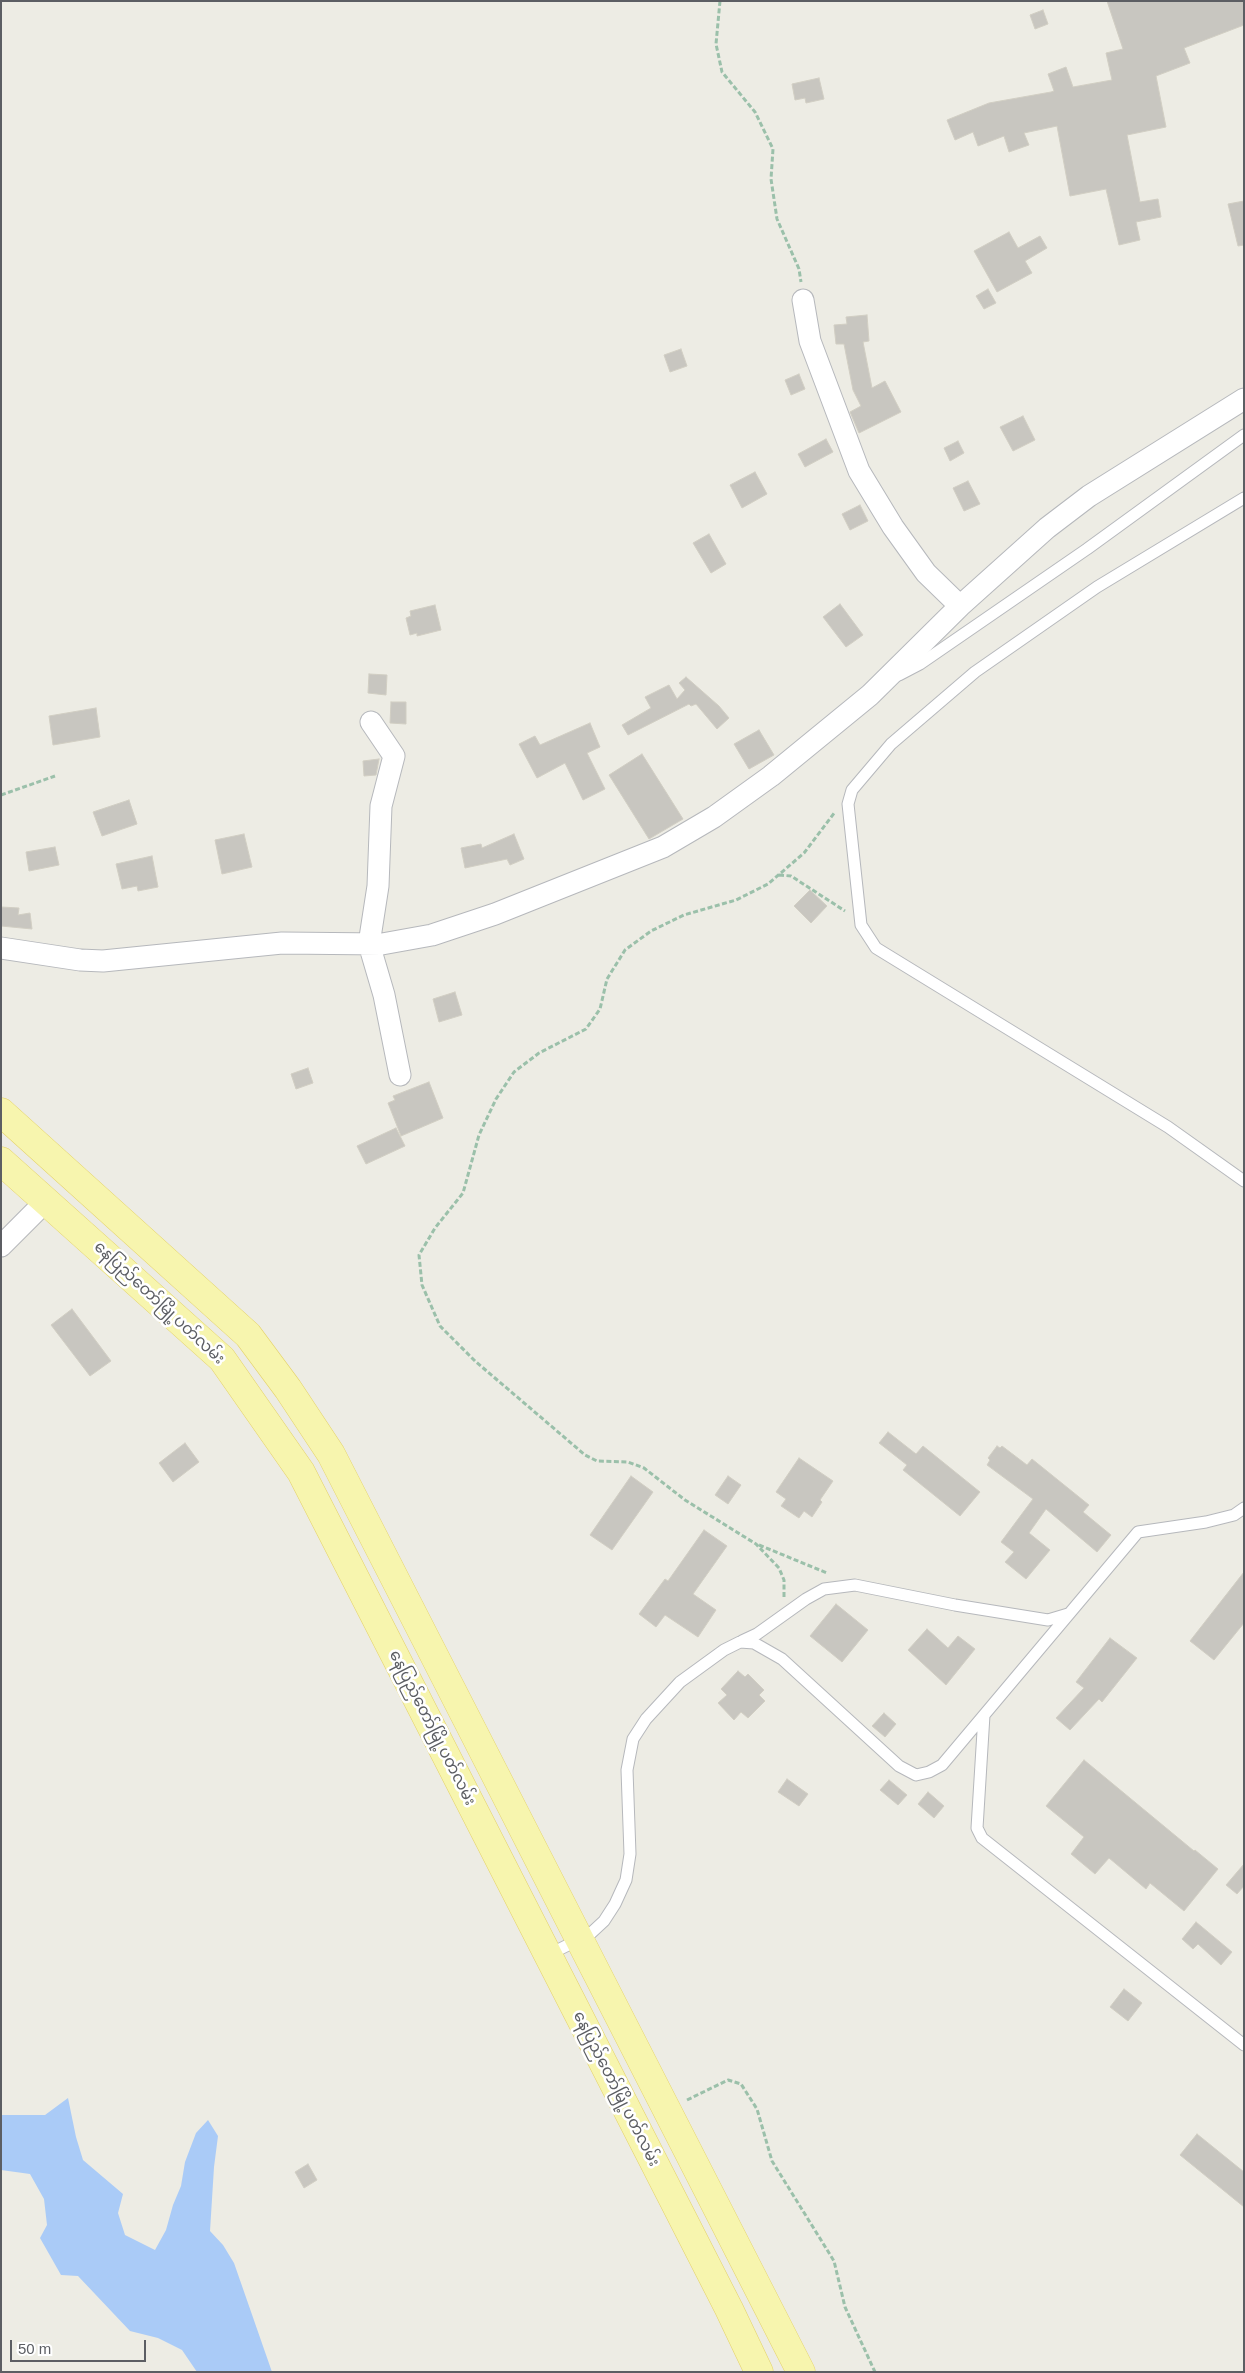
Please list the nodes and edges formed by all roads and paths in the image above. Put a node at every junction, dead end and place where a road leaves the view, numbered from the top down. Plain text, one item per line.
1 (720, 1) edge
2 (803, 300) joint
3 (1244, 399) edge
4 (1244, 435) edge
5 (1244, 498) edge
6 (960, 606) junction
7 (879, 686) junction
8 (371, 722) dead end
9 (55, 776) dead end
10 (852, 790) junction
11 (1, 795) edge
12 (779, 875) junction
13 (861, 921) junction
14 (369, 944) junction
15 (1, 948) edge
16 (400, 1075) dead end
17 (1, 1112) edge
18 (1, 1161) edge
19 (1244, 1181) edge
20 (46, 1201) junction
21 (1, 1246) edge
22 (1243, 1510) edge
23 (756, 1544) junction
24 (855, 1584) junction
25 (1069, 1614) junction
26 (776, 1621) junction
27 (740, 1642) junction
28 (984, 1715) junction
29 (580, 1940) junction
30 (548, 1955) junction
31 (1244, 2045) edge
32 (668, 2113) junction
33 (759, 2372) edge
34 (801, 2372) edge
35 (875, 2372) edge

1 - 2 path
2 - 6 street
3 - 6 street
4 - 7 lane
5 - 10 lane
6 - 7 street
7 - 14 street
8 - 14 street
9 - 11 path
10 - 12 path
10 - 13 lane
12 - 13 path
12 - 23 path
13 - 19 lane
14 - 15 street
14 - 16 street
17 - 29 main road
18 - 20 main road, နေပြည်တော်မြို့ပတ်လမ်း
20 - 21 street
20 - 30 main road, နေပြည်တော်မြို့ပတ်လမ်း
22 - 25 lane
23 - 24 path
23 - 26 path
24 - 25 lane
24 - 26 lane
25 - 28 lane
26 - 27 lane
27 - 28 lane
27 - 29 lane
28 - 31 lane
29 - 30 lane
29 - 32 main road
30 - 33 main road, နေပြည်တော်မြို့ပတ်လမ်း
32 - 34 main road
32 - 35 path

